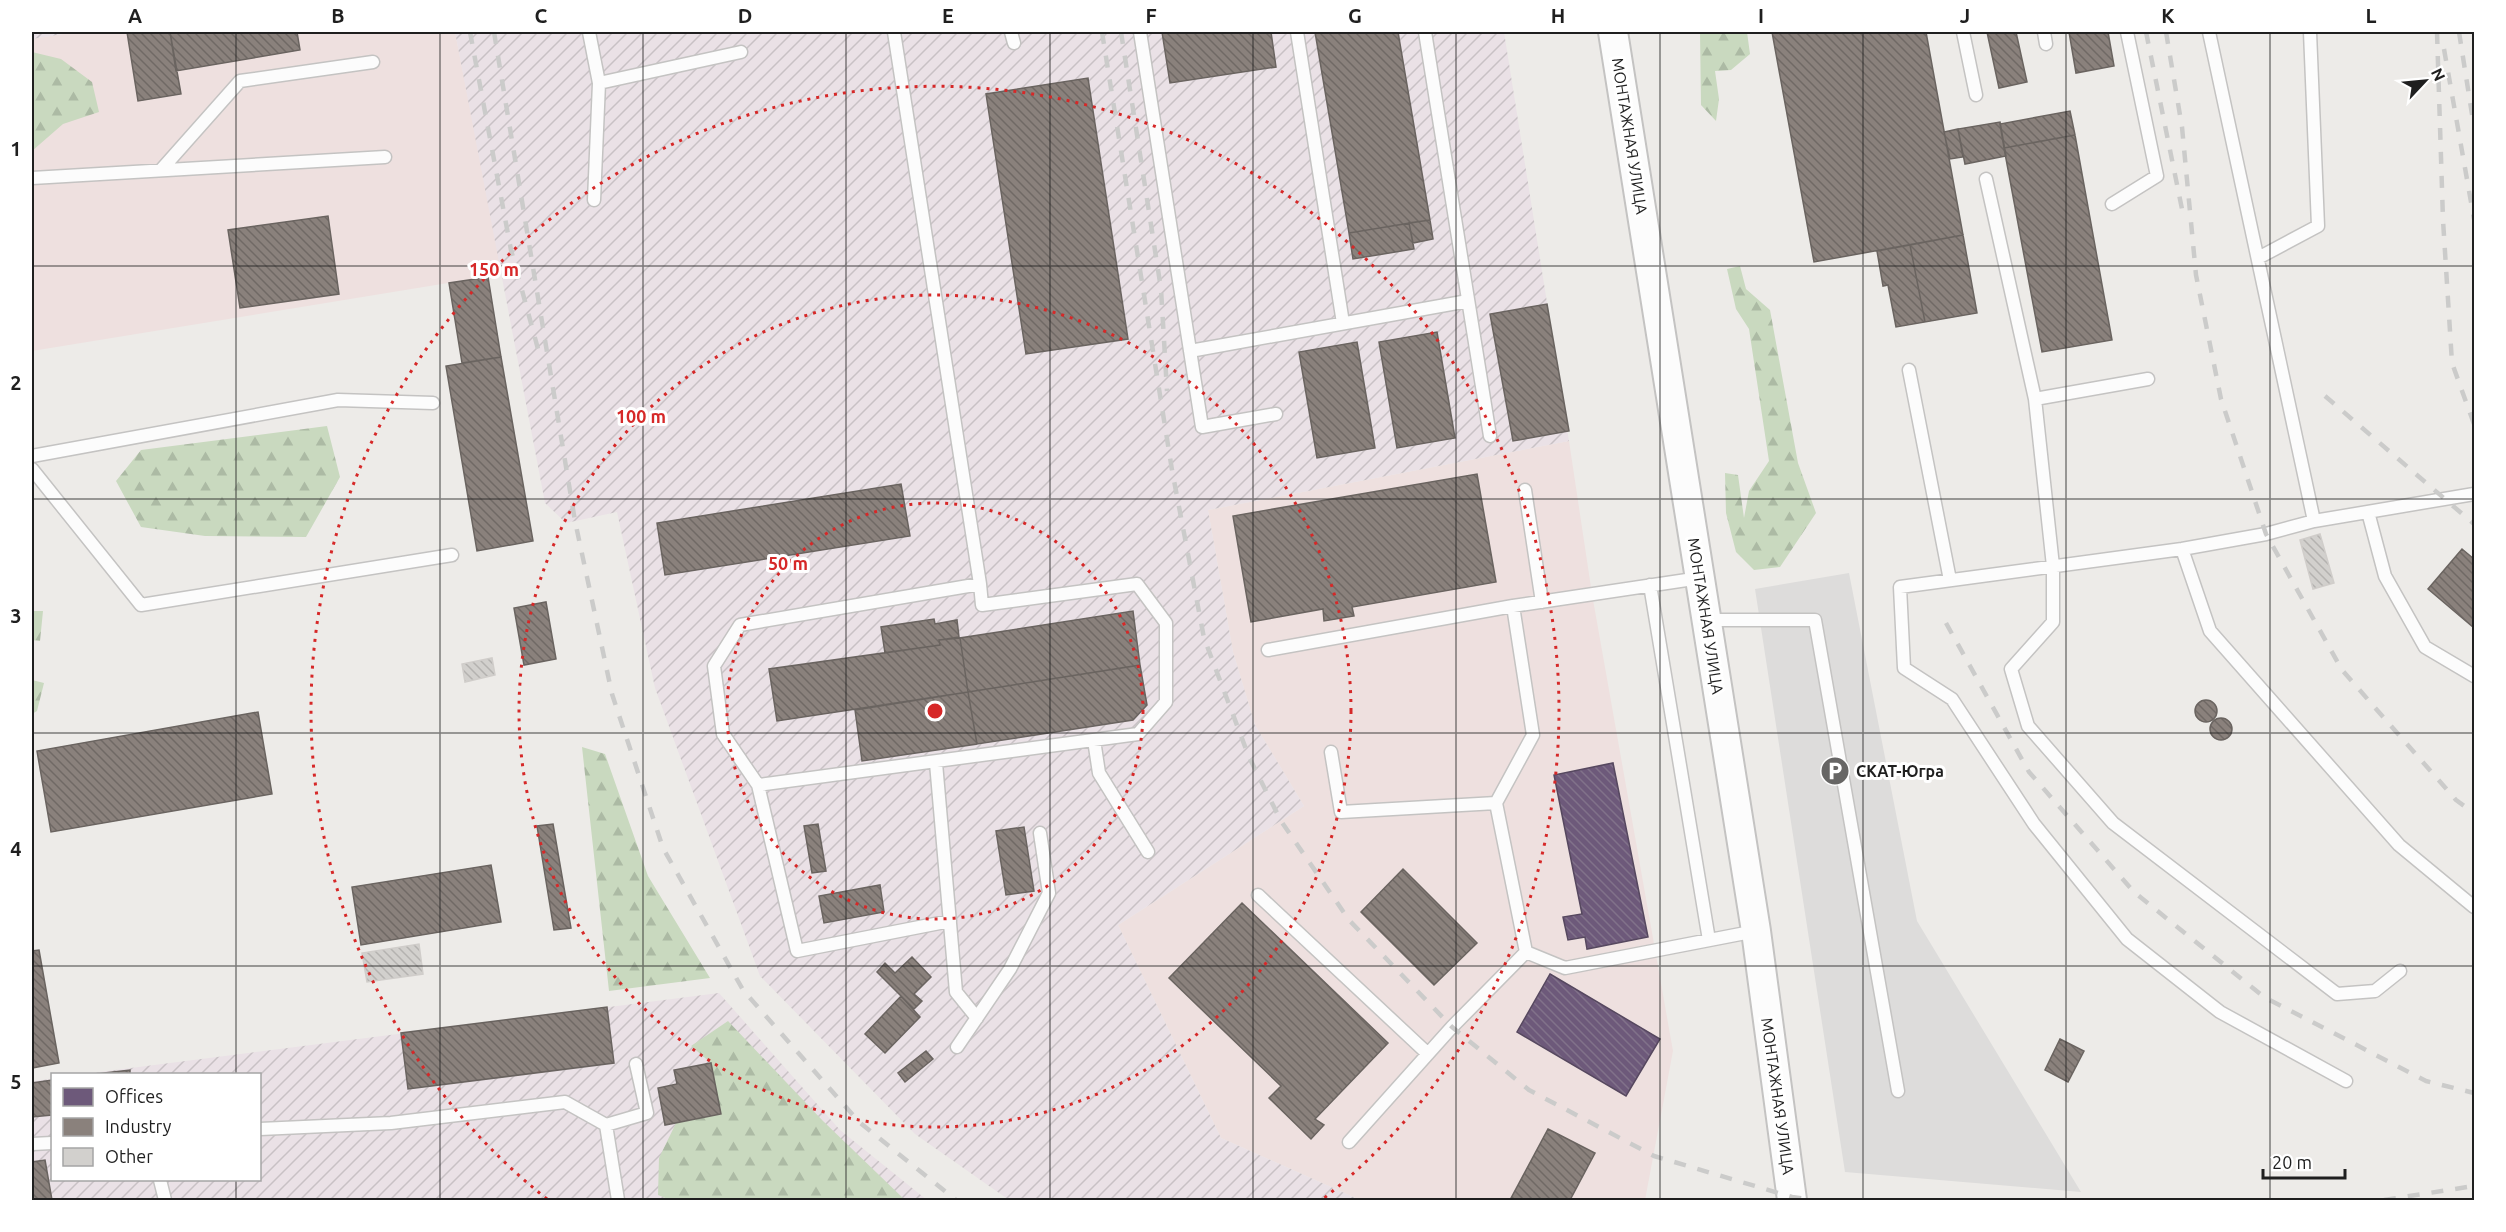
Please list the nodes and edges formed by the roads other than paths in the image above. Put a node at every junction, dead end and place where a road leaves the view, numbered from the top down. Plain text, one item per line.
1 (589, 32) edge
2 (894, 32) edge
3 (1140, 32) edge
4 (1297, 32) edge
5 (1425, 32) edge
6 (1613, 32) edge
7 (1964, 32) edge
8 (2127, 32) edge
9 (2209, 32) edge
10 (2310, 32) edge
11 (741, 52) dead end
12 (374, 62) dead end
13 (599, 83) junction
14 (1976, 95) dead end
15 (385, 157) dead end
16 (161, 170) junction
17 (32, 178) edge
18 (1986, 179) dead end
19 (594, 200) dead end
20 (2112, 204) dead end
21 (2259, 258) junction
22 (1468, 300) junction
23 (1343, 323) junction
24 (1190, 351) junction
25 (1909, 370) dead end
26 (2148, 379) dead end
27 (2035, 399) junction
28 (433, 403) dead end
29 (1276, 414) dead end
30 (1490, 436) dead end
31 (32, 456) edge
32 (32, 470) edge
33 (1525, 490) dead end
34 (2475, 494) edge
35 (2368, 512) junction
36 (2314, 521) junction
37 (2182, 549) junction
38 (452, 555) dead end
39 (2052, 566) junction
40 (1700, 578) junction
41 (1950, 580) junction
42 (980, 584) junction
43 (1650, 585) junction
44 (1542, 602) junction
45 (1513, 606) junction
46 (1707, 620) junction
47 (1268, 650) dead end
48 (2475, 676) edge
49 (1094, 740) junction
50 (1331, 752) dead end
51 (936, 763) junction
52 (758, 785) junction
53 (1496, 803) junction
54 (1040, 833) dead end
55 (1148, 852) dead end
56 (1258, 895) dead end
57 (2475, 907) edge
58 (951, 921) junction
59 (1756, 931) junction
60 (1709, 940) junction
61 (1526, 952) junction
62 (2400, 971) dead end
63 (976, 1018) junction
64 (957, 1047) dead end
65 (1428, 1054) junction
66 (636, 1064) dead end
67 (2346, 1081) dead end
68 (1898, 1091) dead end
69 (606, 1125) junction
70 (261, 1129) edge
71 (1349, 1142) dead end
72 (51, 1143) edge
73 (32, 1144) edge
74 (160, 1181) edge
75 (165, 1200) edge
76 (618, 1200) edge
77 (1792, 1200) edge

1 - 13 lane
2 - 42 lane
3 - 24 lane
4 - 23 lane
5 - 22 lane
6 - 40 street, МОНТАЖНАЯ УЛИЦА
7 - 14 lane
8 - 20 lane
9 - 21 lane
10 - 21 lane
11 - 13 lane
12 - 16 lane
13 - 19 lane
15 - 16 lane
16 - 17 lane
18 - 27 lane
21 - 36 lane
22 - 23 lane
22 - 30 lane
23 - 24 lane
24 - 29 lane
25 - 41 lane
26 - 27 lane
27 - 39 lane
28 - 31 lane
32 - 38 lane
33 - 44 lane
34 - 35 lane
35 - 36 lane
35 - 48 lane
36 - 37 lane
37 - 39 lane
37 - 57 lane
39 - 41 lane
39 - 62 lane
40 - 43 lane
40 - 46 street, МОНТАЖНАЯ УЛИЦА
41 - 67 lane
42 - 49 lane
42 - 52 lane
43 - 44 lane
43 - 60 lane
44 - 45 lane
45 - 47 lane
45 - 53 lane
46 - 59 street, МОНТАЖНАЯ УЛИЦА
46 - 68 lane
49 - 51 lane
49 - 55 lane
50 - 53 lane
51 - 52 lane
51 - 58 lane
52 - 58 lane
53 - 61 lane
54 - 63 lane
56 - 65 lane
58 - 63 lane
59 - 60 lane
59 - 77 street, МОНТАЖНАЯ УЛИЦА
60 - 61 lane
61 - 65 lane
63 - 64 lane
65 - 71 lane
66 - 69 lane
69 - 70 lane
69 - 76 lane
72 - 73 lane
74 - 75 lane

